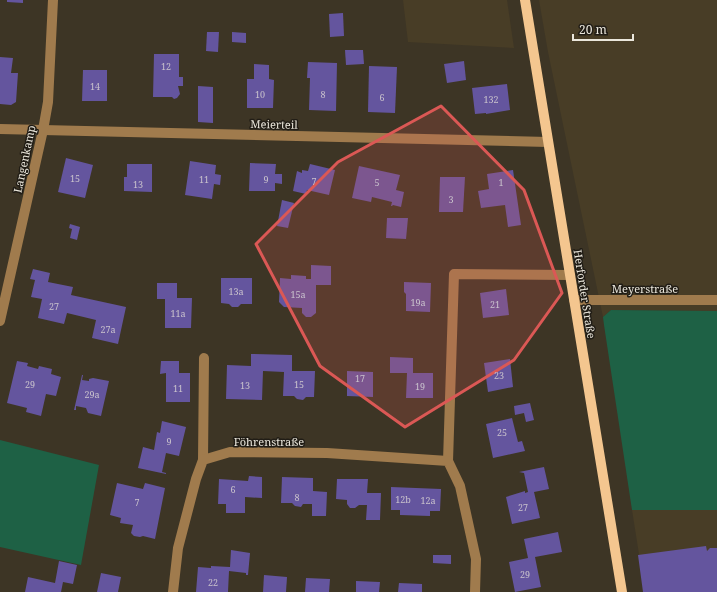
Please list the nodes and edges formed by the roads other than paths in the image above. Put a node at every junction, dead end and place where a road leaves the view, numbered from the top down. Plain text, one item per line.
1 (53, 0) edge
2 (524, 0) edge
3 (0, 129) edge
4 (44, 130) junction
5 (548, 142) junction
6 (570, 275) junction
7 (574, 300) junction
8 (717, 300) edge
9 (0, 321) edge
10 (204, 358) dead end
11 (203, 460) junction
12 (448, 461) junction
13 (173, 592) edge
14 (475, 592) edge
15 (622, 592) edge

1 - 4 street, Langenkamp
2 - 5 main road, Herforder Straße
3 - 4 street, Meierteil
4 - 5 street, Meierteil
4 - 9 street, Langenkamp
5 - 6 main road, Herforder Straße
6 - 7 main road, Herforder Straße
6 - 12 street
7 - 8 street, Meyerstraße
7 - 15 main road, Herforder Straße
10 - 11 street
11 - 12 street, Föhrenstraße
11 - 13 street
12 - 14 street

